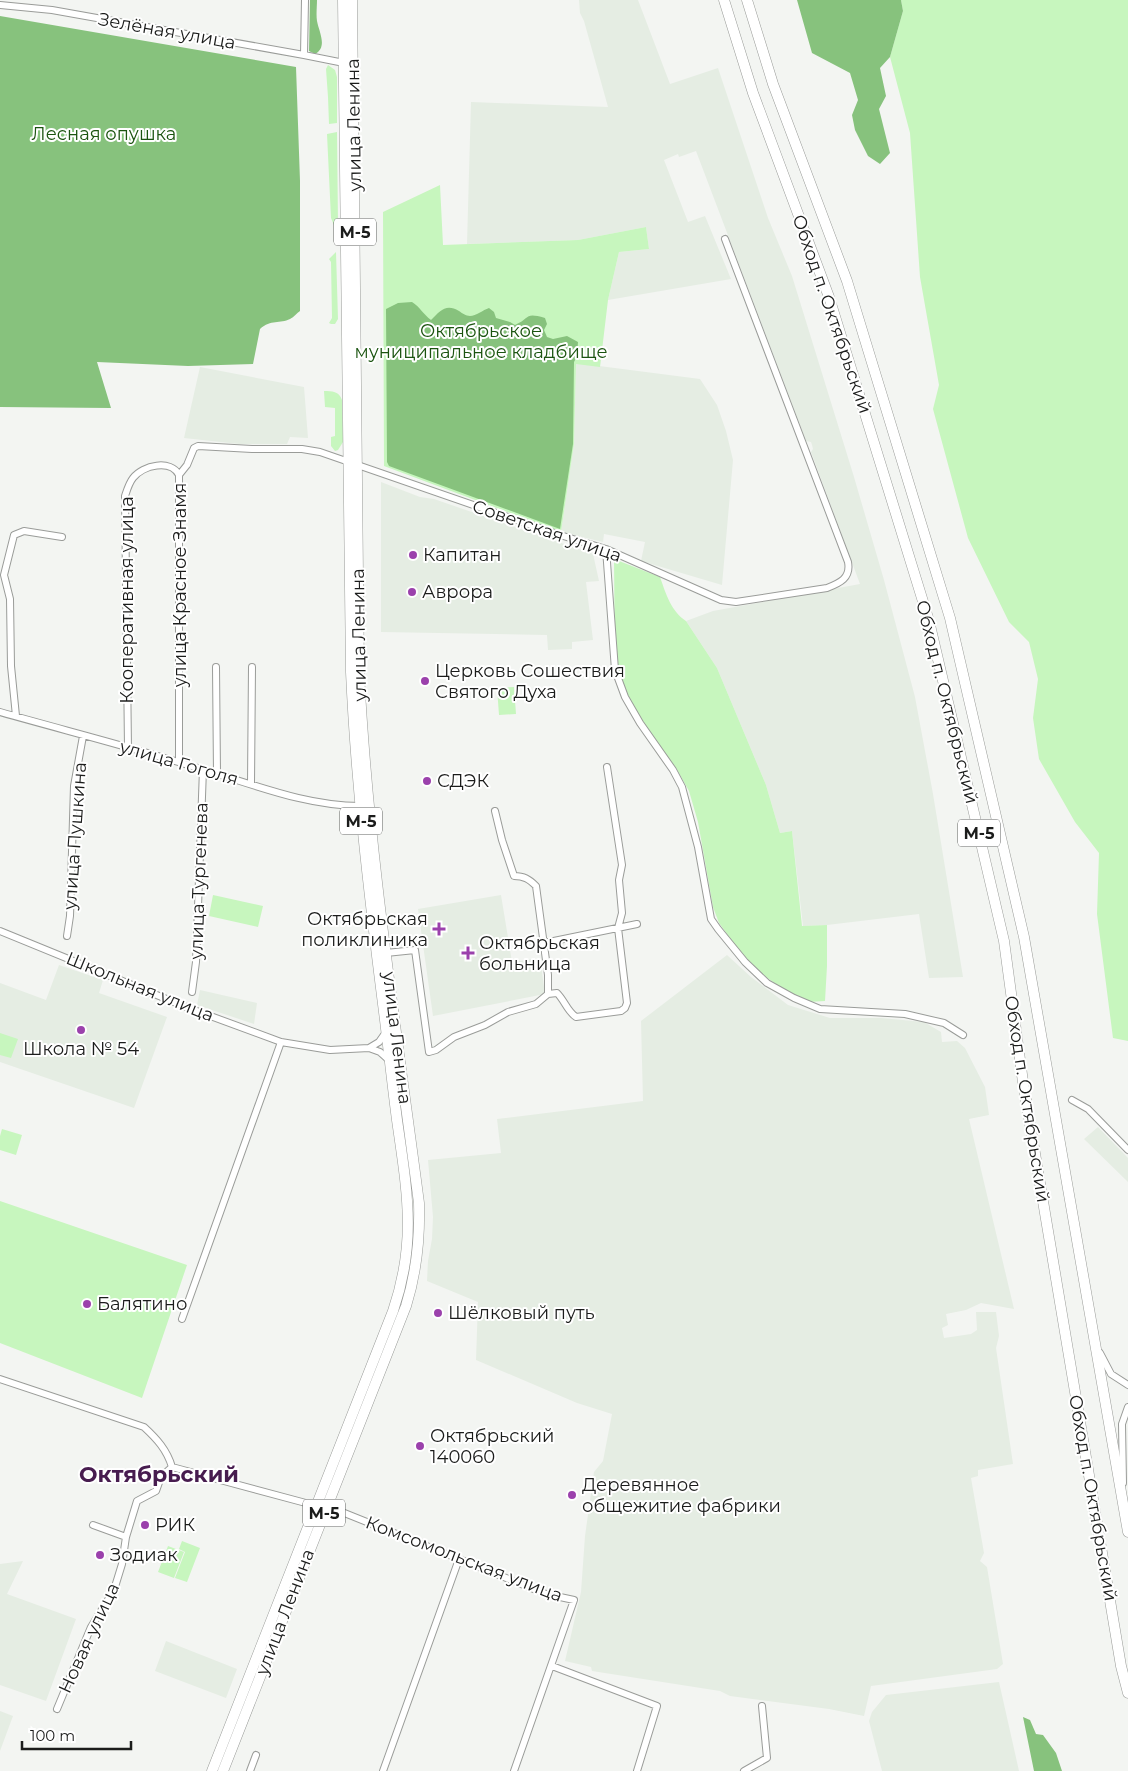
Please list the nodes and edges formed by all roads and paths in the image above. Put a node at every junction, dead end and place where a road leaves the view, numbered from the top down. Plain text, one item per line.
1 (305, 0) edge
2 (343, 0) edge
3 (352, 0) edge
4 (724, 0) edge
5 (747, 0) edge
6 (0, 5) edge
7 (304, 55) junction
8 (344, 63) junction
9 (725, 239) dead end
10 (353, 463) junction
11 (179, 475) junction
12 (62, 537) dead end
13 (606, 549) junction
14 (216, 667) dead end
15 (252, 667) dead end
16 (0, 712) edge
17 (16, 716) junction
18 (83, 736) junction
19 (128, 748) junction
20 (179, 762) junction
21 (607, 767) dead end
22 (203, 769) junction
23 (216, 773) junction
24 (251, 784) junction
25 (360, 806) junction
26 (495, 811) dead end
27 (637, 924) dead end
28 (618, 928) junction
29 (0, 931) edge
30 (67, 936) dead end
31 (544, 943) junction
32 (386, 953) junction
33 (192, 992) dead end
34 (548, 994) junction
35 (386, 1031) junction
36 (963, 1036) dead end
37 (281, 1042) junction
38 (368, 1048) junction
39 (391, 1063) junction
40 (1072, 1100) dead end
41 (1128, 1150) edge
42 (182, 1319) dead end
43 (1094, 1344) junction
44 (0, 1379) edge
45 (1128, 1385) edge
46 (1128, 1407) edge
47 (172, 1467) junction
48 (1124, 1504) junction
49 (322, 1506) junction
50 (93, 1525) dead end
51 (1128, 1532) edge
52 (126, 1537) junction
53 (460, 1559) junction
54 (552, 1666) junction
55 (1128, 1692) edge
56 (762, 1706) dead end
57 (57, 1709) dead end
58 (256, 1755) dead end
59 (212, 1771) edge
60 (223, 1771) edge
61 (250, 1771) edge
62 (382, 1771) edge
63 (514, 1771) edge
64 (637, 1771) edge
65 (744, 1771) edge

1 - 7 street
2 - 8 main road, улица Ленина / М-5
3 - 10 main road, улица Ленина / М-5
4 - 55 main road, Обход п. Октябрьский / М-5
5 - 43 main road, Обход п. Октябрьский / М-5
6 - 7 street, Зелёная улица
7 - 8 street, Зелёная улица
8 - 10 main road, улица Ленина / М-5
9 - 13 street, Советская улица
10 - 11 street, улица Красное Знамя
10 - 13 street, Советская улица
10 - 25 main road, улица Ленина / М-5
10 - 32 main road, улица Ленина / М-5
11 - 19 street, Кооперативная улица
11 - 20 street, улица Красное Знамя
12 - 17 street
13 - 36 street
14 - 23 street, улица Красное Знамя
15 - 24 street
16 - 17 street, улица Гоголя
17 - 18 street, улица Гоголя
18 - 19 street, улица Гоголя
18 - 30 street, улица Пушкина
19 - 20 street, улица Гоголя
20 - 22 street, улица Гоголя
21 - 28 street
22 - 23 street, улица Гоголя
22 - 33 street, улица Тургенева
23 - 24 street, улица Гоголя
24 - 25 street, улица Гоголя
25 - 35 main road, улица Ленина / М-5
26 - 31 street
27 - 28 street
28 - 31 street
28 - 34 street
29 - 37 street, Школьная улица
31 - 34 street
32 - 34 street
32 - 49 main road, улица Ленина / М-5
35 - 38 street
35 - 39 main road, улица Ленина / М-5
37 - 38 street, Школьная улица
37 - 42 street
38 - 39 street
39 - 49 main road, улица Ленина / М-5
40 - 41 street
43 - 45 street
43 - 48 main road, Обход п. Октябрьский / М-5
44 - 47 street
46 - 48 street
47 - 49 street
47 - 52 street, Новая улица
48 - 51 main road, Обход п. Октябрьский / М-5
49 - 53 street, Комсомольская улица
49 - 59 main road, улица Ленина / М-5
49 - 60 main road, улица Ленина / М-5
50 - 52 street
52 - 57 street, Новая улица
53 - 54 street, Комсомольская улица
53 - 62 street
54 - 63 street
54 - 64 street
56 - 65 street
58 - 61 street

